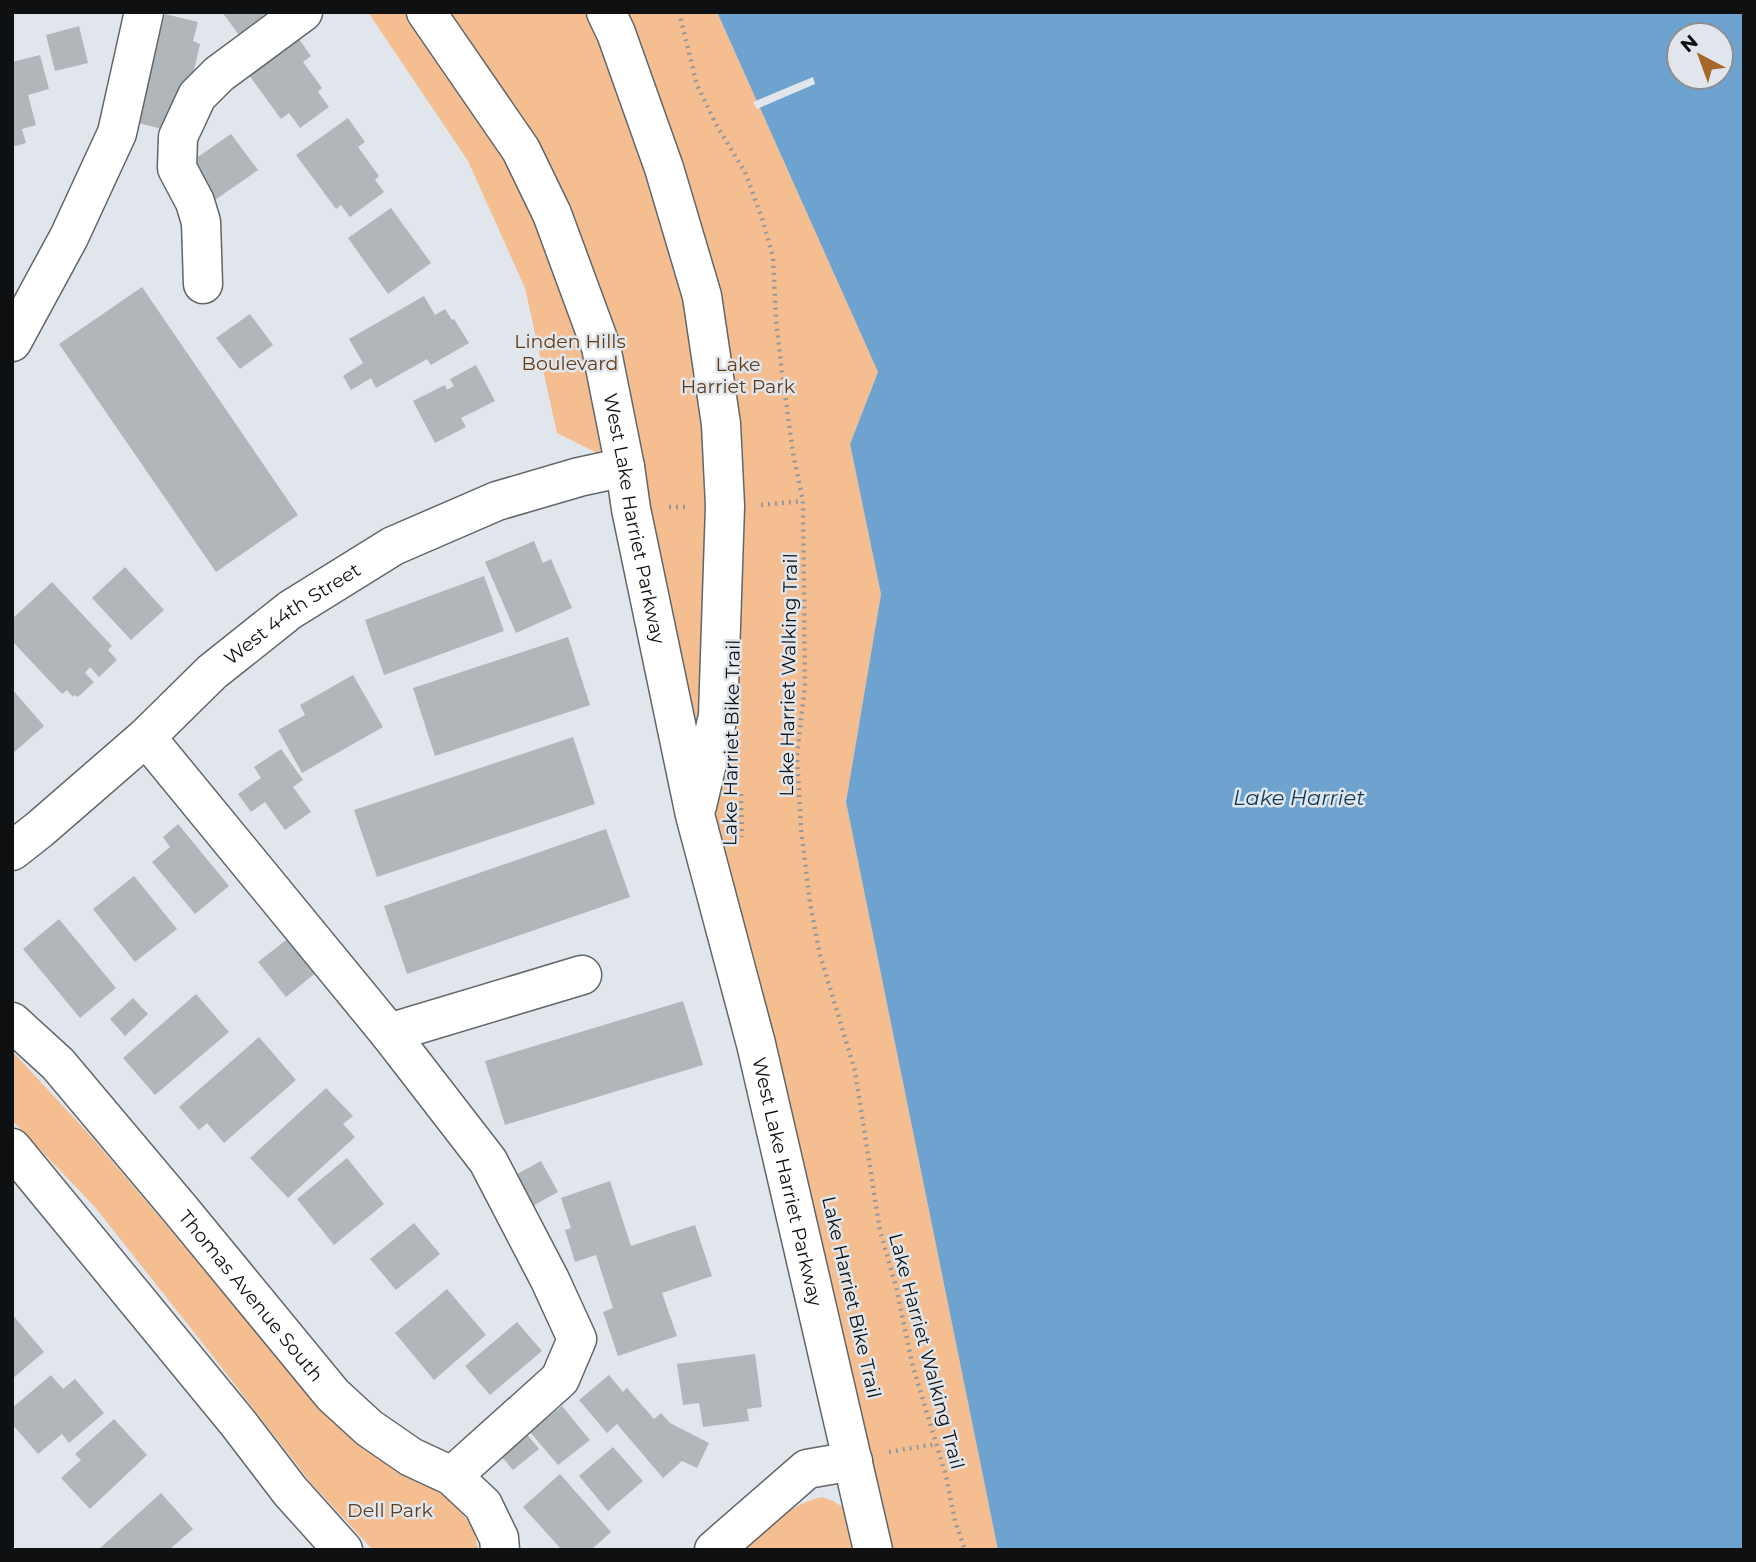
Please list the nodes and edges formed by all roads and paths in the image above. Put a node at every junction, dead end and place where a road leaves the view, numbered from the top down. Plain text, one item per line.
1 (144, 12) edge
2 (303, 12) edge
3 (426, 12) edge
4 (606, 12) edge
5 (679, 12) edge
6 (203, 284) dead end
7 (12, 342) edge
8 (625, 467) junction
9 (803, 501) junction
10 (748, 506) dead end
11 (146, 737) junction
12 (741, 787) dead end
13 (695, 815) junction
14 (743, 837) dead end
15 (12, 851) edge
16 (582, 975) dead end
17 (12, 1022) edge
18 (389, 1033) junction
19 (12, 1148) edge
20 (936, 1444) junction
21 (870, 1457) junction
22 (452, 1476) junction
23 (343, 1550) edge
24 (500, 1550) edge
25 (714, 1550) edge
26 (873, 1550) edge
27 (965, 1550) edge

1 - 7 street
2 - 6 street
3 - 8 street, West Lake Harriet Parkway
4 - 13 street, West Lake Harriet Parkway
5 - 9 path, Lake Harriet Walking Trail
8 - 11 street, West 44th Street
8 - 13 street, West Lake Harriet Parkway
9 - 10 path
9 - 20 path, Lake Harriet Walking Trail
11 - 15 street, West 44th Street
11 - 18 street
12 - 14 path, Lake Harriet Bike Trail
13 - 21 street, West Lake Harriet Parkway
16 - 18 street
17 - 22 street, Thomas Avenue South
18 - 22 street
19 - 23 street
20 - 21 path
20 - 27 path, Lake Harriet Walking Trail
21 - 25 street
21 - 26 street, West Lake Harriet Parkway
22 - 24 street, Thomas Avenue South

